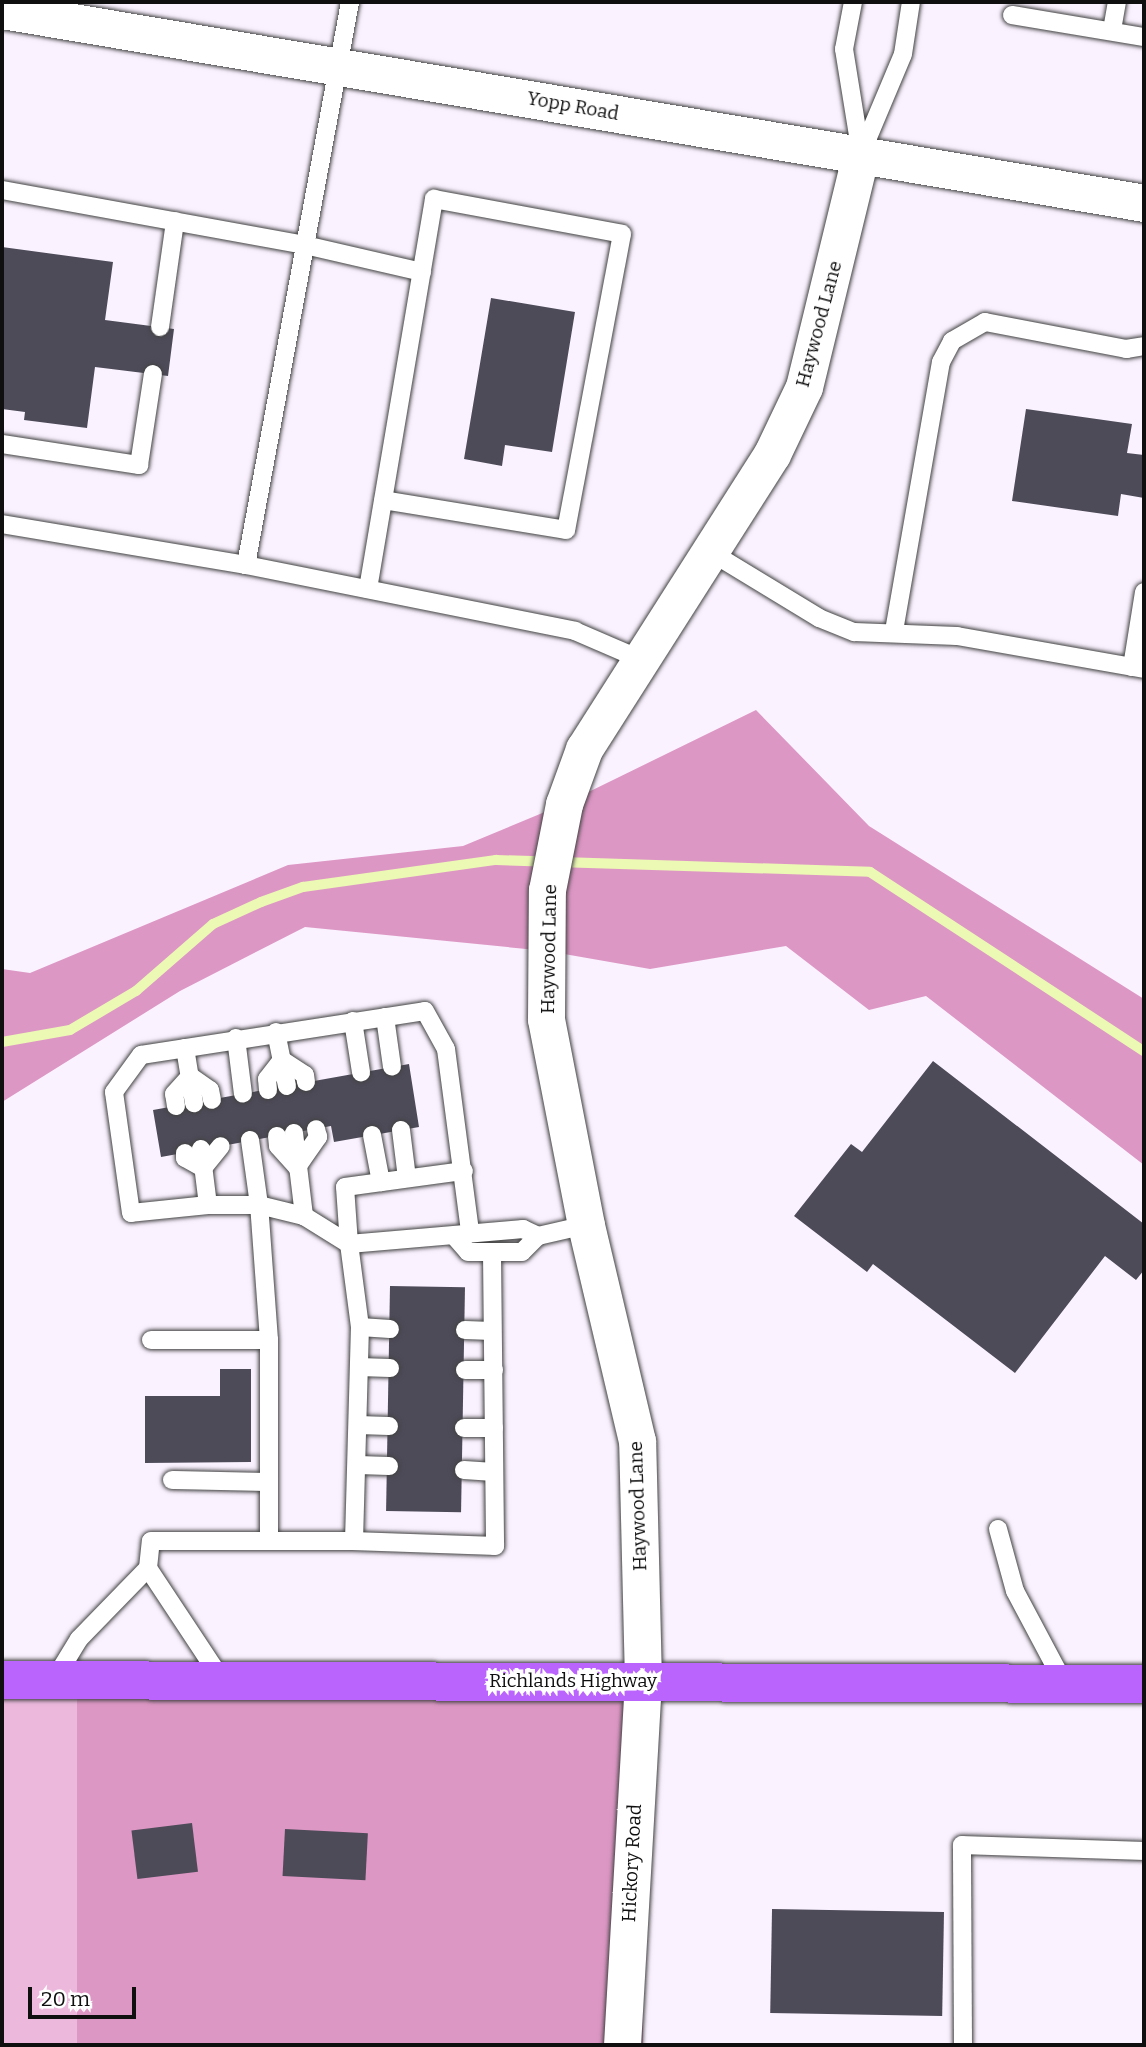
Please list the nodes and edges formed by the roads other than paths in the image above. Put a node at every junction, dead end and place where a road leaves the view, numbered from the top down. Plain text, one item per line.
1 (350, 2) edge
2 (853, 2) edge
3 (911, 2) edge
4 (1117, 2) edge
5 (2, 10) edge
6 (1012, 15) dead end
7 (1112, 30) junction
8 (1144, 37) edge
9 (338, 67) junction
10 (861, 154) junction
11 (2, 190) edge
12 (1144, 203) edge
13 (175, 222) junction
14 (305, 245) junction
15 (422, 272) junction
16 (160, 327) dead end
17 (1144, 346) edge
18 (153, 374) dead end
19 (2, 444) edge
20 (383, 500) junction
21 (2, 523) edge
22 (709, 551) junction
23 (246, 565) junction
24 (368, 589) junction
25 (1144, 592) edge
26 (894, 631) junction
27 (639, 659) junction
28 (1138, 668) edge
29 (385, 1017) junction
30 (353, 1021) junction
31 (276, 1032) junction
32 (236, 1038) junction
33 (186, 1048) junction
34 (282, 1060) junction
35 (392, 1067) dead end
36 (361, 1072) dead end
37 (306, 1082) dead end
38 (287, 1086) dead end
39 (268, 1090) dead end
40 (243, 1094) dead end
41 (194, 1103) dead end
42 (316, 1129) dead end
43 (401, 1130) dead end
44 (285, 1135) dead end
45 (372, 1135) dead end
46 (250, 1140) dead end
47 (220, 1146) dead end
48 (193, 1151) dead end
49 (298, 1167) junction
50 (203, 1168) junction
51 (464, 1171) junction
52 (407, 1178) junction
53 (381, 1182) junction
54 (208, 1205) junction
55 (259, 1205) junction
56 (304, 1216) junction
57 (586, 1225) junction
58 (463, 1235) junction
59 (538, 1236) junction
60 (349, 1244) junction
61 (492, 1253) junction
62 (360, 1327) junction
63 (390, 1329) dead end
64 (465, 1330) dead end
65 (492, 1331) junction
66 (151, 1340) dead end
67 (269, 1340) junction
68 (359, 1367) junction
69 (390, 1368) dead end
70 (465, 1370) dead end
71 (494, 1370) junction
72 (358, 1425) junction
73 (389, 1426) dead end
74 (464, 1427) dead end
75 (494, 1428) junction
76 (358, 1465) junction
77 (389, 1466) dead end
78 (464, 1470) dead end
79 (494, 1472) junction
80 (172, 1480) dead end
81 (269, 1482) junction
82 (998, 1529) dead end
83 (269, 1541) junction
84 (354, 1541) junction
85 (148, 1568) junction
86 (2, 1680) edge
87 (54, 1680) junction
88 (223, 1681) junction
89 (643, 1681) junction
90 (1063, 1683) junction
91 (1144, 1684) edge
92 (1144, 1851) edge
93 (622, 2045) edge
94 (963, 2045) edge

1 - 9 lane
2 - 10 lane
3 - 10 lane
4 - 7 lane
5 - 9 street, Yopp Road
6 - 7 lane
7 - 8 lane
9 - 10 street, Yopp Road
9 - 14 lane
10 - 12 street, Yopp Road
10 - 22 street, Haywood Lane
11 - 13 lane
13 - 14 lane
13 - 16 lane
14 - 15 lane
14 - 23 lane
15 - 20 lane
15 - 20 lane
17 - 26 lane
18 - 19 lane
20 - 24 lane
21 - 23 lane
22 - 26 lane
22 - 27 street, Haywood Lane
23 - 24 lane
24 - 27 lane
25 - 28 lane
26 - 28 lane
27 - 57 street, Haywood Lane
29 - 30 lane
29 - 35 lane
29 - 51 lane
30 - 31 lane
30 - 36 lane
31 - 32 lane
31 - 34 lane
32 - 33 lane
32 - 40 lane
33 - 41 lane
33 - 54 lane
34 - 37 lane
34 - 38 lane
34 - 39 lane
42 - 49 lane
43 - 52 lane
44 - 49 lane
45 - 53 lane
46 - 55 lane
47 - 50 lane
48 - 50 lane
49 - 56 lane
50 - 54 lane
51 - 52 lane
51 - 58 lane
52 - 53 lane
53 - 60 lane
54 - 55 lane
55 - 56 lane
55 - 67 lane
56 - 60 lane
57 - 59 lane
57 - 89 street, Haywood Lane
58 - 59 lane
58 - 60 lane
58 - 61 lane
59 - 61 lane
60 - 62 lane
61 - 65 lane
62 - 63 lane
62 - 68 lane
64 - 65 lane
65 - 71 lane
66 - 67 lane
67 - 81 lane
68 - 69 lane
68 - 72 lane
70 - 71 lane
71 - 75 lane
72 - 73 lane
72 - 76 lane
74 - 75 lane
75 - 79 lane
76 - 77 lane
76 - 84 lane
78 - 79 lane
79 - 84 lane
80 - 81 lane
81 - 83 lane
82 - 90 lane
83 - 84 lane
83 - 85 lane
85 - 87 lane
85 - 88 lane
86 - 87 main road, Richlands Highway
87 - 88 main road, Richlands Highway
88 - 89 main road, Richlands Highway
89 - 90 main road, Richlands Highway
89 - 93 street, Hickory Road
90 - 91 main road, Richlands Highway
92 - 94 lane

